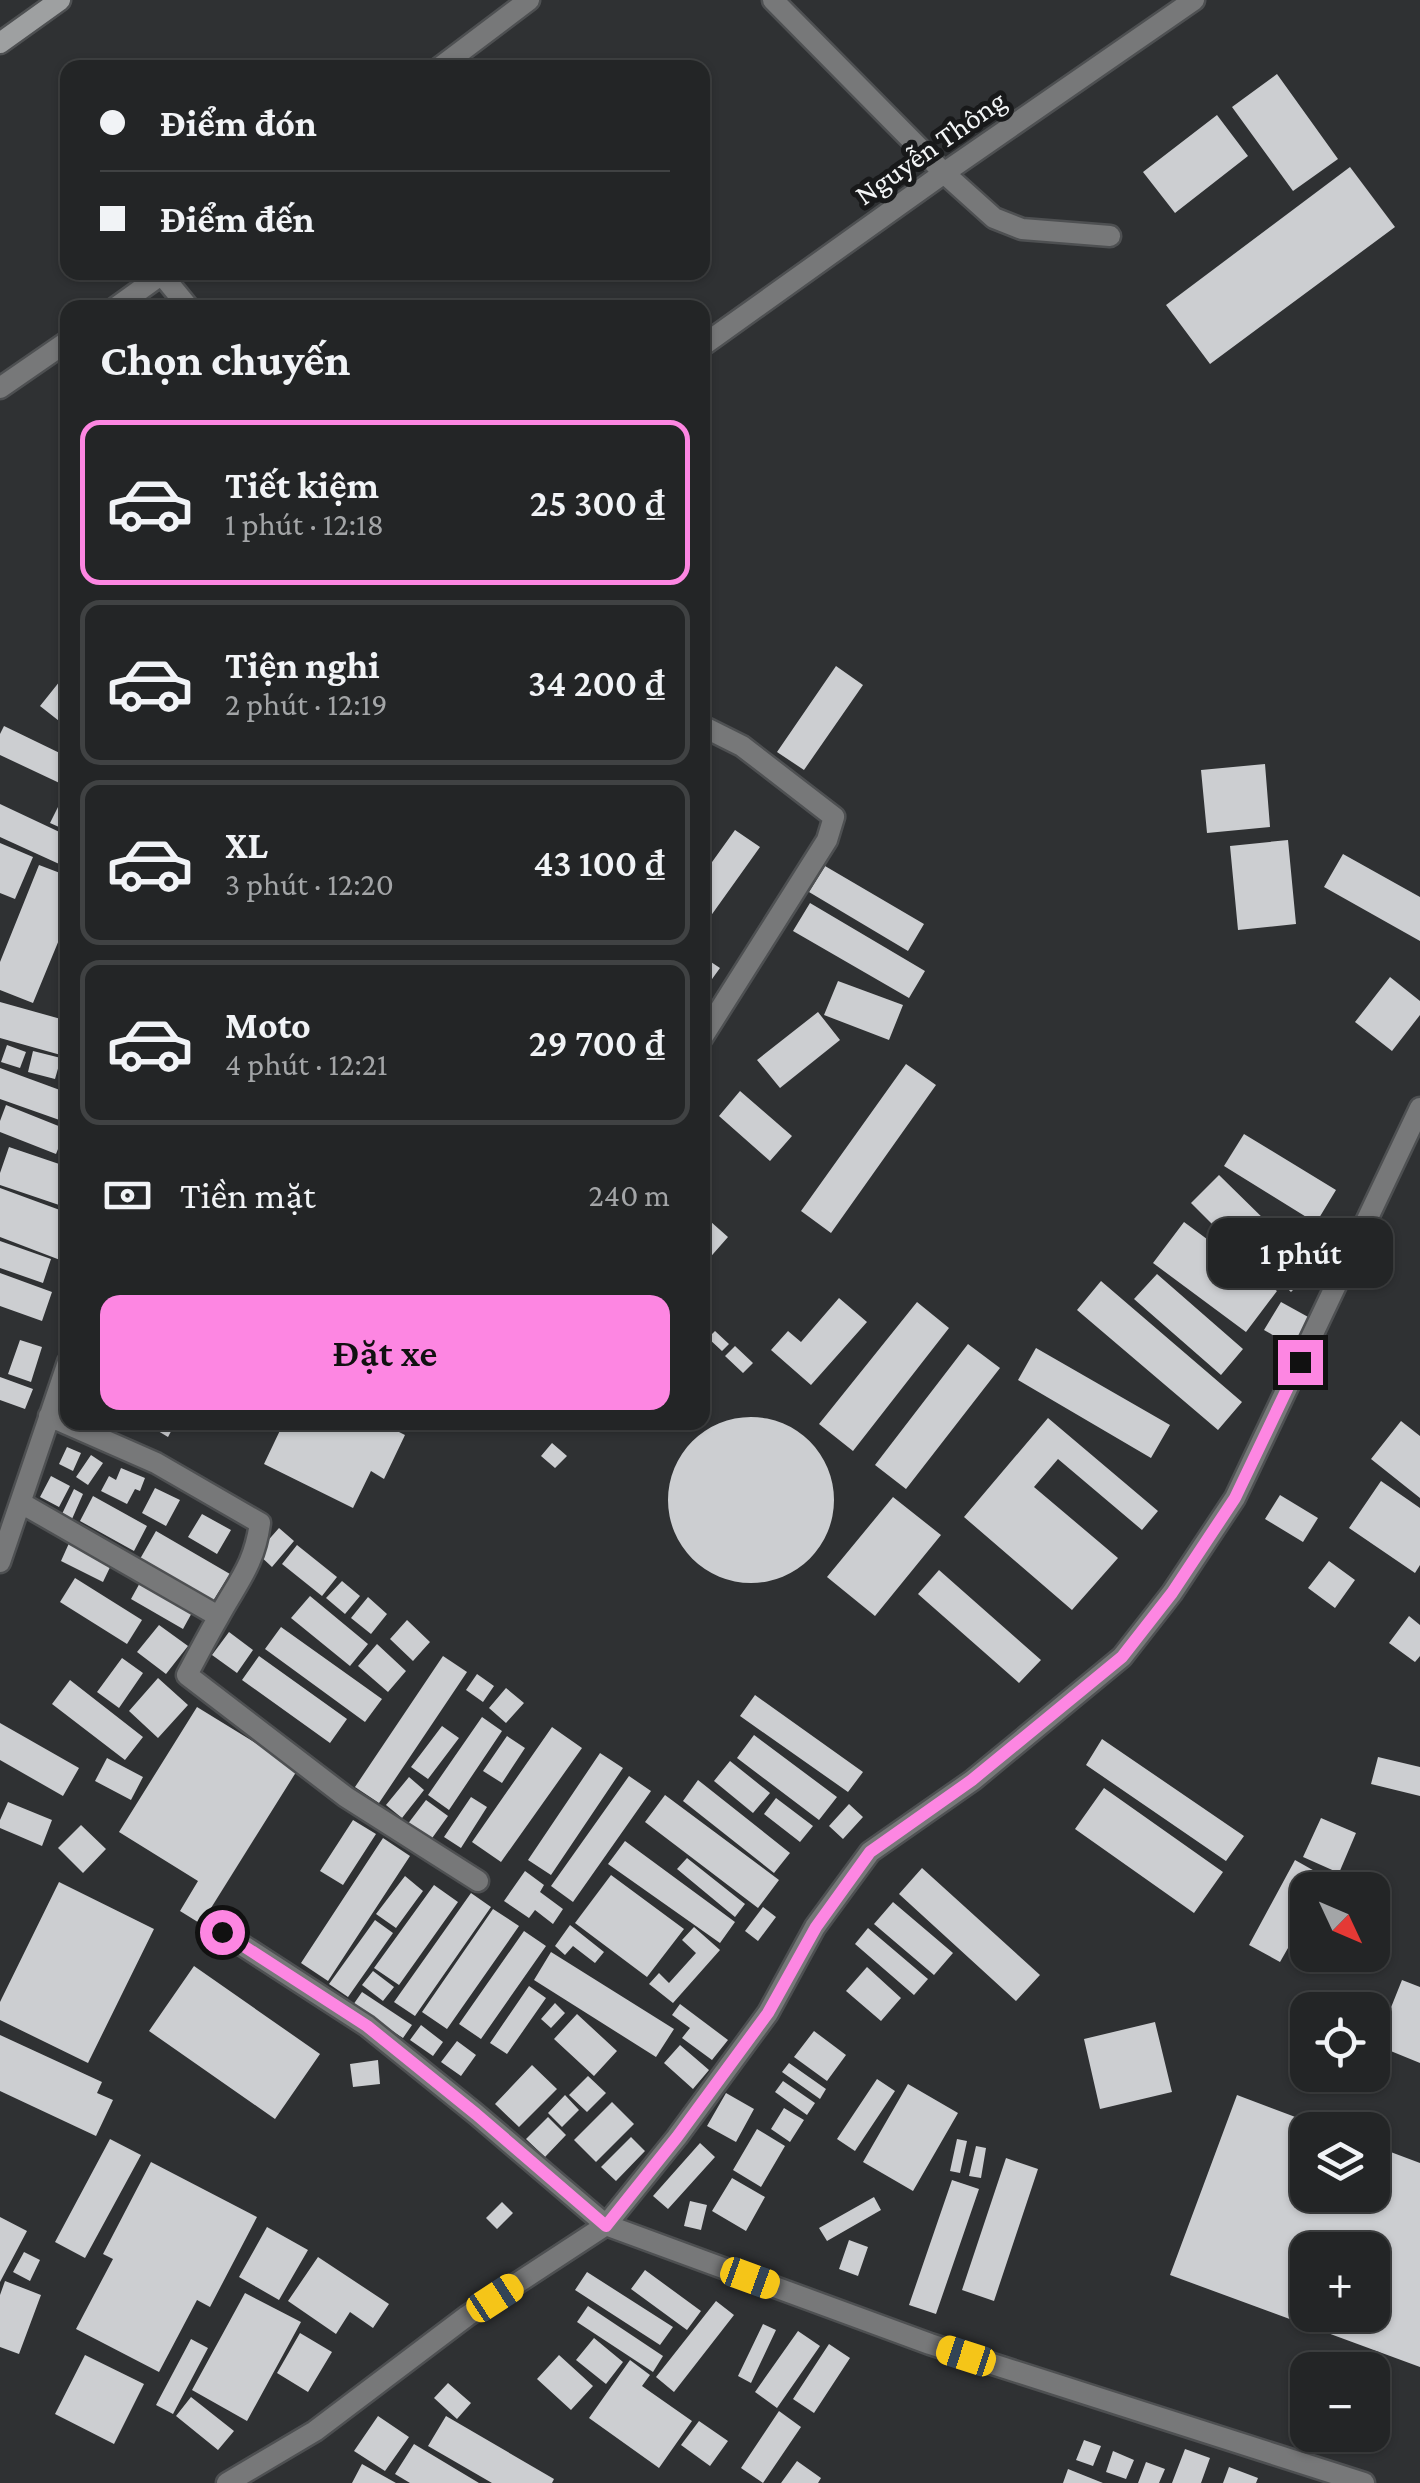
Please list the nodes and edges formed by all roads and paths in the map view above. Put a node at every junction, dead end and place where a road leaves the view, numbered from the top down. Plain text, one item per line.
1 (60, 0) edge
2 (528, 0) edge
3 (773, 0) edge
4 (1194, 0) edge
5 (0, 43) edge
6 (449, 60) edge
7 (944, 174) junction
8 (1110, 236) dead end
9 (155, 280) edge
10 (168, 280) edge
11 (126, 300) edge
12 (184, 300) edge
13 (710, 340) edge
14 (60, 347) edge
15 (0, 388) edge
16 (710, 730) edge
17 (710, 1025) edge
18 (1420, 1108) edge
19 (60, 1385) edge
20 (49, 1416) junction
21 (60, 1421) edge
22 (81, 1430) edge
23 (21, 1503) junction
24 (0, 1562) edge
25 (218, 1616) junction
26 (478, 1881) dead end
27 (222, 1932) dead end
28 (606, 2226) junction
29 (227, 2483) edge
30 (1364, 2483) edge

1 - 5 main road
2 - 6 street
3 - 7 street
4 - 7 street, Nguyễn Thông
7 - 8 street
7 - 13 street, Nguyễn Thông
9 - 11 street
10 - 12 street
14 - 15 street
16 - 17 street
18 - 28 street
19 - 20 street
20 - 21 street
20 - 23 street
22 - 25 street
23 - 24 street
23 - 25 street
25 - 26 street
27 - 28 street
28 - 29 street
28 - 30 street

